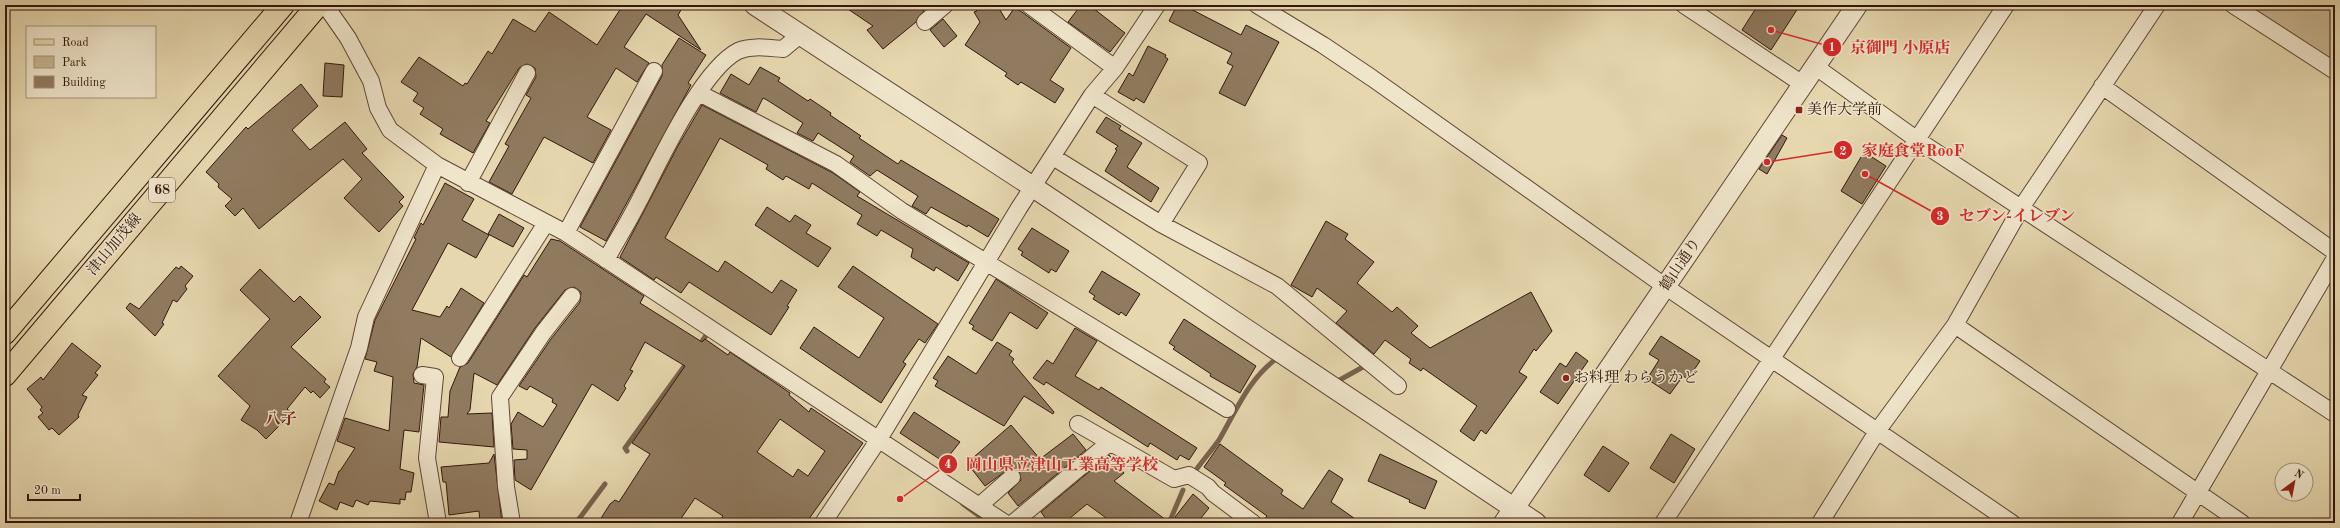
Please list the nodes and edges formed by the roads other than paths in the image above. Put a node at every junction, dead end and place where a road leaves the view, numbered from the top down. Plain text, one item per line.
1 (283, 5) edge
2 (318, 5) edge
3 (325, 5) edge
4 (755, 5) edge
5 (946, 5) edge
6 (1029, 5) edge
7 (1157, 5) edge
8 (1257, 5) edge
9 (1684, 5) edge
10 (1857, 5) edge
11 (2006, 5) edge
12 (2157, 5) edge
13 (2233, 5) edge
14 (925, 22) dead end
15 (795, 39) dead end
16 (1816, 67) junction
17 (1115, 68) junction
18 (654, 71) dead end
19 (2335, 71) edge
20 (527, 73) dead end
21 (1804, 85) junction
22 (2102, 86) junction
23 (699, 93) junction
24 (1092, 95) junction
25 (1916, 139) junction
26 (1053, 157) junction
27 (437, 165) junction
28 (468, 183) junction
29 (1033, 187) junction
30 (2021, 208) junction
31 (546, 223) junction
32 (1161, 224) junction
33 (566, 233) junction
34 (2335, 252) edge
35 (2335, 258) edge
36 (606, 260) junction
37 (986, 262) junction
38 (1666, 287) junction
39 (572, 296) dead end
40 (1955, 325) junction
41 (5, 333) edge
42 (460, 358) dead end
43 (1772, 358) junction
44 (2270, 372) junction
45 (5, 375) edge
46 (422, 375) dead end
47 (1398, 386) dead end
48 (1227, 409) dead end
49 (2335, 414) edge
50 (1078, 424) dead end
51 (1878, 430) junction
52 (879, 439) junction
53 (1109, 443) junction
54 (1012, 477) dead end
55 (2198, 492) junction
56 (979, 506) junction
57 (1509, 515) edge
58 (298, 523) edge
59 (438, 523) edge
60 (512, 523) edge
61 (823, 523) edge
62 (1005, 523) edge
63 (1014, 523) edge
64 (1252, 523) edge
65 (1536, 523) edge
66 (1663, 523) edge
67 (1820, 523) edge
68 (2012, 523) edge
69 (2180, 523) edge
70 (2242, 523) edge

1 - 41 main road, 津山加茂線 / 68
2 - 45 main road, 津山加茂線 / 68
3 - 27 street
4 - 29 street
5 - 14 street
6 - 17 street
7 - 17 street
8 - 38 street
9 - 21 street
10 - 16 street, 鶴山通り
11 - 25 street
12 - 22 street
13 - 19 street
15 - 23 street
16 - 21 street, 鶴山通り
16 - 25 street
17 - 24 street
18 - 33 street
20 - 28 street
21 - 38 street, 鶴山通り
22 - 30 street
22 - 34 street
23 - 36 street
23 - 37 street
24 - 26 street
24 - 32 street
25 - 30 street
25 - 43 street
26 - 29 street
26 - 32 street
27 - 28 street
27 - 58 street
28 - 31 street
29 - 37 street
29 - 57 street
30 - 40 street
30 - 44 street
31 - 33 street
31 - 42 street
32 - 47 street
33 - 36 street
35 - 44 street
36 - 52 street
37 - 48 street
37 - 52 street
38 - 43 street
38 - 57 street, 鶴山通り
39 - 60 street
40 - 51 street
40 - 55 street
43 - 51 street
43 - 66 street
44 - 49 street
44 - 55 street
46 - 59 street
50 - 53 street
51 - 67 street
51 - 68 street
52 - 56 street
52 - 61 street
53 - 63 street
53 - 64 street
54 - 56 street
55 - 69 street
55 - 70 street
56 - 62 street
57 - 65 street

